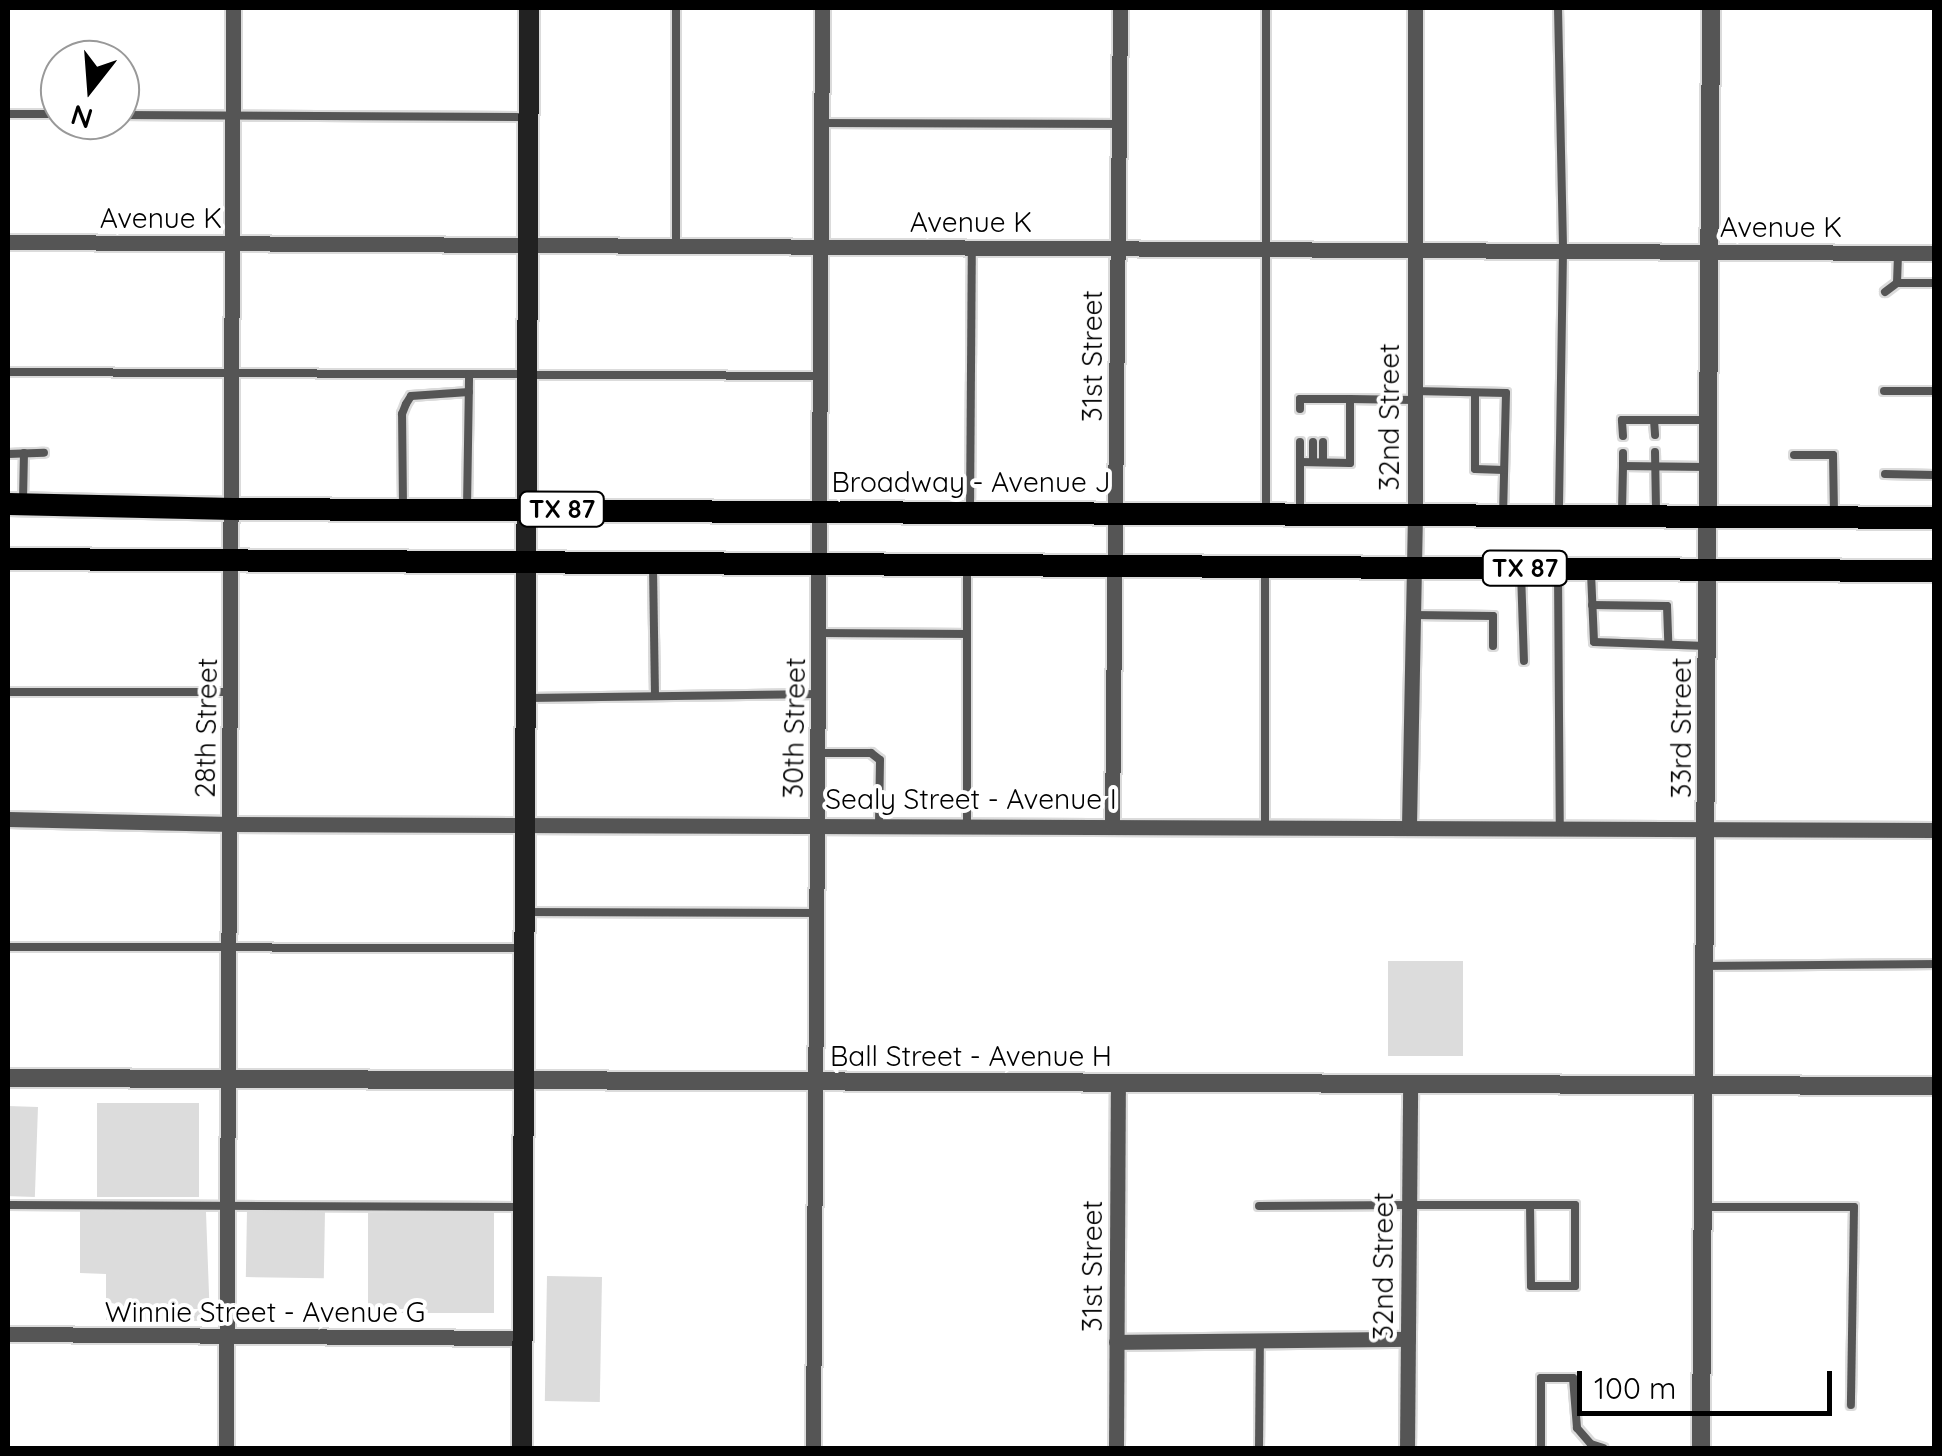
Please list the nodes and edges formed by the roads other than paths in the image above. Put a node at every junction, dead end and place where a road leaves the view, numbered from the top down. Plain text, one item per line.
1 (233, 8) edge
2 (529, 8) edge
3 (676, 8) edge
4 (822, 8) edge
5 (1120, 8) edge
6 (1266, 8) edge
7 (1414, 8) edge
8 (1558, 8) edge
9 (1711, 8) edge
10 (8, 114) edge
11 (40, 114) edge
12 (140, 114) edge
13 (232, 115) junction
14 (528, 118) junction
15 (822, 123) junction
16 (1119, 124) junction
17 (8, 242) edge
18 (231, 243) junction
19 (526, 245) junction
20 (676, 246) junction
21 (821, 247) junction
22 (972, 248) junction
23 (1117, 248) junction
24 (1265, 249) junction
25 (1413, 250) junction
26 (1563, 251) junction
27 (1710, 252) junction
28 (1898, 253) junction
29 (1934, 253) edge
30 (1897, 283) junction
31 (1934, 283) edge
32 (1885, 292) dead end
33 (8, 372) edge
34 (229, 373) junction
35 (469, 374) junction
36 (527, 374) junction
37 (821, 376) junction
38 (1884, 391) dead end
39 (1934, 391) edge
40 (469, 392) junction
41 (1475, 393) junction
42 (1414, 396) junction
43 (1350, 399) junction
44 (1300, 409) dead end
45 (1654, 420) junction
46 (1709, 420) junction
47 (1655, 435) dead end
48 (1622, 436) dead end
49 (1300, 442) dead end
50 (1318, 442) dead end
51 (1655, 452) dead end
52 (44, 453) dead end
53 (1623, 453) dead end
54 (8, 454) edge
55 (24, 454) junction
56 (1794, 456) dead end
57 (1300, 462) junction
58 (1318, 462) junction
59 (1623, 466) junction
60 (1656, 466) junction
61 (1709, 467) junction
62 (1504, 470) junction
63 (1885, 474) dead end
64 (1934, 475) edge
65 (15, 504) edge
66 (403, 507) junction
67 (467, 508) junction
68 (526, 508) junction
69 (233, 509) junction
70 (820, 510) junction
71 (970, 512) junction
72 (1117, 513) junction
73 (1266, 514) junction
74 (1300, 514) junction
75 (1415, 515) junction
76 (1503, 516) junction
77 (1558, 516) junction
78 (1622, 516) junction
79 (1656, 516) junction
80 (1709, 517) junction
81 (1834, 518) junction
82 (1934, 518) edge
83 (8, 559) edge
84 (233, 560) junction
85 (526, 563) junction
86 (653, 564) junction
87 (820, 564) junction
88 (967, 564) junction
89 (1115, 565) junction
90 (1265, 566) junction
91 (1414, 567) junction
92 (1521, 568) junction
93 (1558, 568) junction
94 (1590, 568) junction
95 (1710, 569) junction
96 (1934, 570) edge
97 (1592, 604) junction
98 (1413, 615) junction
99 (1620, 630) dead end
100 (1641, 630) dead end
101 (821, 633) junction
102 (967, 634) junction
103 (1621, 643) junction
104 (1641, 644) junction
105 (1668, 644) junction
106 (1492, 646) dead end
107 (1709, 646) junction
108 (1524, 661) dead end
109 (8, 692) edge
110 (232, 692) junction
111 (819, 694) junction
112 (655, 696) junction
113 (526, 698) junction
114 (819, 753) junction
115 (8, 819) edge
116 (818, 823) junction
117 (879, 823) junction
118 (230, 824) junction
119 (967, 824) junction
120 (1112, 824) junction
121 (526, 825) junction
122 (1265, 826) junction
123 (1409, 826) junction
124 (1560, 827) junction
125 (1708, 828) junction
126 (1934, 830) edge
127 (527, 912) junction
128 (818, 914) junction
129 (8, 947) edge
130 (230, 947) junction
131 (526, 948) junction
132 (1934, 964) edge
133 (1706, 966) junction
134 (8, 1078) edge
135 (229, 1080) junction
136 (525, 1082) junction
137 (816, 1084) junction
138 (1118, 1084) junction
139 (1410, 1085) junction
140 (1705, 1086) junction
141 (1934, 1086) edge
142 (8, 1205) edge
143 (1408, 1205) junction
144 (1530, 1205) junction
145 (1259, 1206) dead end
146 (228, 1207) junction
147 (1705, 1207) junction
148 (524, 1208) junction
149 (8, 1334) edge
150 (226, 1337) junction
151 (523, 1338) junction
152 (1408, 1340) junction
153 (1260, 1341) junction
154 (1116, 1342) junction
155 (1850, 1405) dead end
156 (226, 1448) edge
157 (522, 1448) edge
158 (813, 1448) edge
159 (1116, 1448) edge
160 (1259, 1448) edge
161 (1406, 1448) edge
162 (1541, 1448) edge
163 (1602, 1448) edge
164 (1701, 1448) edge

1 - 13 street, 28th Street
2 - 14 main road
3 - 20 lane
4 - 15 street, 30th Street
5 - 16 street, 31st Street
6 - 24 lane
7 - 25 street, 32nd Street
8 - 26 lane
9 - 27 street, 33rd Street
10 - 11 lane
12 - 13 lane
13 - 14 lane
13 - 18 street, 28th Street
14 - 19 main road
15 - 16 lane
15 - 21 street, 30th Street
16 - 23 street, 31st Street
17 - 18 street, Avenue K
18 - 19 street, Avenue K
18 - 34 street, 28th Street
19 - 20 street, Avenue K
19 - 36 main road
20 - 21 street, Avenue K
21 - 22 street, Avenue K
21 - 37 street, 30th Street
22 - 23 street, Avenue K
22 - 71 lane
23 - 24 street, Avenue K
23 - 72 street, 31st Street
24 - 25 street, Avenue K
24 - 73 lane
25 - 26 street, Avenue K
25 - 42 street, 32nd Street
26 - 27 street, Avenue K
26 - 77 lane
27 - 28 street, Avenue K
27 - 46 street, 33rd Street
28 - 29 street, Avenue K
28 - 30 lane
30 - 31 lane
30 - 32 lane
33 - 34 lane
34 - 35 lane
34 - 69 street, 28th Street
35 - 36 lane
35 - 40 lane
36 - 37 lane
36 - 68 main road
37 - 70 street, 30th Street
38 - 39 lane
40 - 66 lane
40 - 67 lane
41 - 42 lane
41 - 62 lane
41 - 62 lane
42 - 43 lane
42 - 75 street, 32nd Street
43 - 44 lane
43 - 58 lane
45 - 46 lane
45 - 47 lane
45 - 48 lane
46 - 61 street, 33rd Street
49 - 57 lane
50 - 58 lane
51 - 60 lane
52 - 55 lane
53 - 59 lane
54 - 55 lane
55 - 65 lane
56 - 81 lane
57 - 58 lane
57 - 74 lane
59 - 60 lane
59 - 78 lane
60 - 61 lane
60 - 79 lane
61 - 80 street, 33rd Street
62 - 76 lane
63 - 64 lane
65 - 69 main road, Broadway - Avenue J / TX 87
66 - 67 main road, Broadway - Avenue J / TX 87
66 - 69 main road, Broadway - Avenue J / TX 87
67 - 68 main road, Broadway - Avenue J / TX 87
68 - 70 main road, Broadway - Avenue J / TX 87
68 - 85 main road
69 - 84 street, 28th Street
70 - 71 main road, Broadway - Avenue J / TX 87
70 - 87 street, 30th Street
71 - 72 main road, Broadway - Avenue J / TX 87
72 - 73 main road, Broadway - Avenue J / TX 87
72 - 89 street, 31st Street
73 - 74 main road, Broadway - Avenue J / TX 87
74 - 75 main road, Broadway - Avenue J / TX 87
75 - 76 main road, Broadway - Avenue J / TX 87
75 - 91 street, 32nd Street
76 - 77 main road, Broadway - Avenue J / TX 87
77 - 78 main road, Broadway - Avenue J / TX 87
78 - 79 main road, Broadway - Avenue J / TX 87
79 - 80 main road, Broadway - Avenue J / TX 87
80 - 81 main road, Broadway - Avenue J / TX 87
80 - 95 street, 33rd Street
81 - 82 main road, Broadway - Avenue J / TX 87
83 - 84 main road, TX 87
84 - 85 main road, TX 87
84 - 110 street, 28th Street
85 - 86 main road, TX 87
85 - 113 main road
86 - 87 main road, TX 87
86 - 112 lane
87 - 88 main road, TX 87
87 - 101 street, 30th Street
88 - 89 main road, TX 87
88 - 102 lane
89 - 90 main road, TX 87
89 - 120 street, 31st Street
90 - 91 main road, TX 87
90 - 122 lane
91 - 92 main road, TX 87
91 - 98 street, 32nd Street
92 - 93 main road, TX 87
92 - 108 lane
93 - 94 main road, TX 87
93 - 124 lane
94 - 95 main road, TX 87
94 - 97 lane
95 - 96 main road, TX 87
95 - 107 street, 33rd Street
97 - 103 lane
97 - 105 lane
98 - 106 lane
98 - 123 street, 32nd Street
99 - 103 lane
100 - 104 lane
101 - 102 lane
101 - 111 street, 30th Street
102 - 119 lane
103 - 104 lane
104 - 105 lane
105 - 107 lane
107 - 125 street, 33rd Street
109 - 110 lane
110 - 118 street, 28th Street
111 - 112 lane
111 - 114 street, 30th Street
112 - 113 lane
113 - 121 main road
114 - 116 street, 30th Street
114 - 117 lane
115 - 118 street, Sealy Street - Avenue I
116 - 117 street, Sealy Street - Avenue I
116 - 121 street, Sealy Street - Avenue I
116 - 128 street, 30th Street
117 - 119 street, Sealy Street - Avenue I
118 - 121 street, Sealy Street - Avenue I
118 - 130 street, 28th Street
119 - 120 street, Sealy Street - Avenue I
120 - 122 street, Sealy Street - Avenue I
121 - 127 main road
122 - 123 street, Sealy Street - Avenue I
123 - 124 street, Sealy Street - Avenue I
124 - 125 street, Sealy Street - Avenue I
125 - 126 street, Sealy Street - Avenue I
125 - 133 street, 33rd Street
127 - 128 lane
127 - 131 main road
128 - 137 street, 30th Street
129 - 130 lane
130 - 131 lane
130 - 135 street, 28th Street
131 - 136 main road
132 - 133 lane
133 - 140 street, 33rd Street
134 - 135 street, Ball Street - Avenue H
135 - 136 street, Ball Street - Avenue H
135 - 146 street, 28th Street
136 - 137 street, Ball Street - Avenue H
136 - 148 main road
137 - 138 street, Ball Street - Avenue H
137 - 158 street, 30th Street
138 - 139 street, Ball Street - Avenue H
138 - 154 street, 31st Street
139 - 140 street, Ball Street - Avenue H
139 - 143 street, 32nd Street
140 - 141 street, Ball Street - Avenue H
140 - 147 street, 33rd Street
142 - 146 lane
143 - 144 lane
143 - 145 lane
143 - 152 street, 32nd Street
144 - 144 lane
146 - 148 lane
146 - 150 street, 28th Street
147 - 155 lane
147 - 164 street, 33rd Street
148 - 151 main road
149 - 150 street, Winnie Street - Avenue G
150 - 151 street, Winnie Street - Avenue G
150 - 156 street, 28th Street
151 - 157 main road
152 - 153 street
152 - 161 street, 32nd Street
153 - 154 street
153 - 160 lane
154 - 159 street, 31st Street
162 - 163 lane

